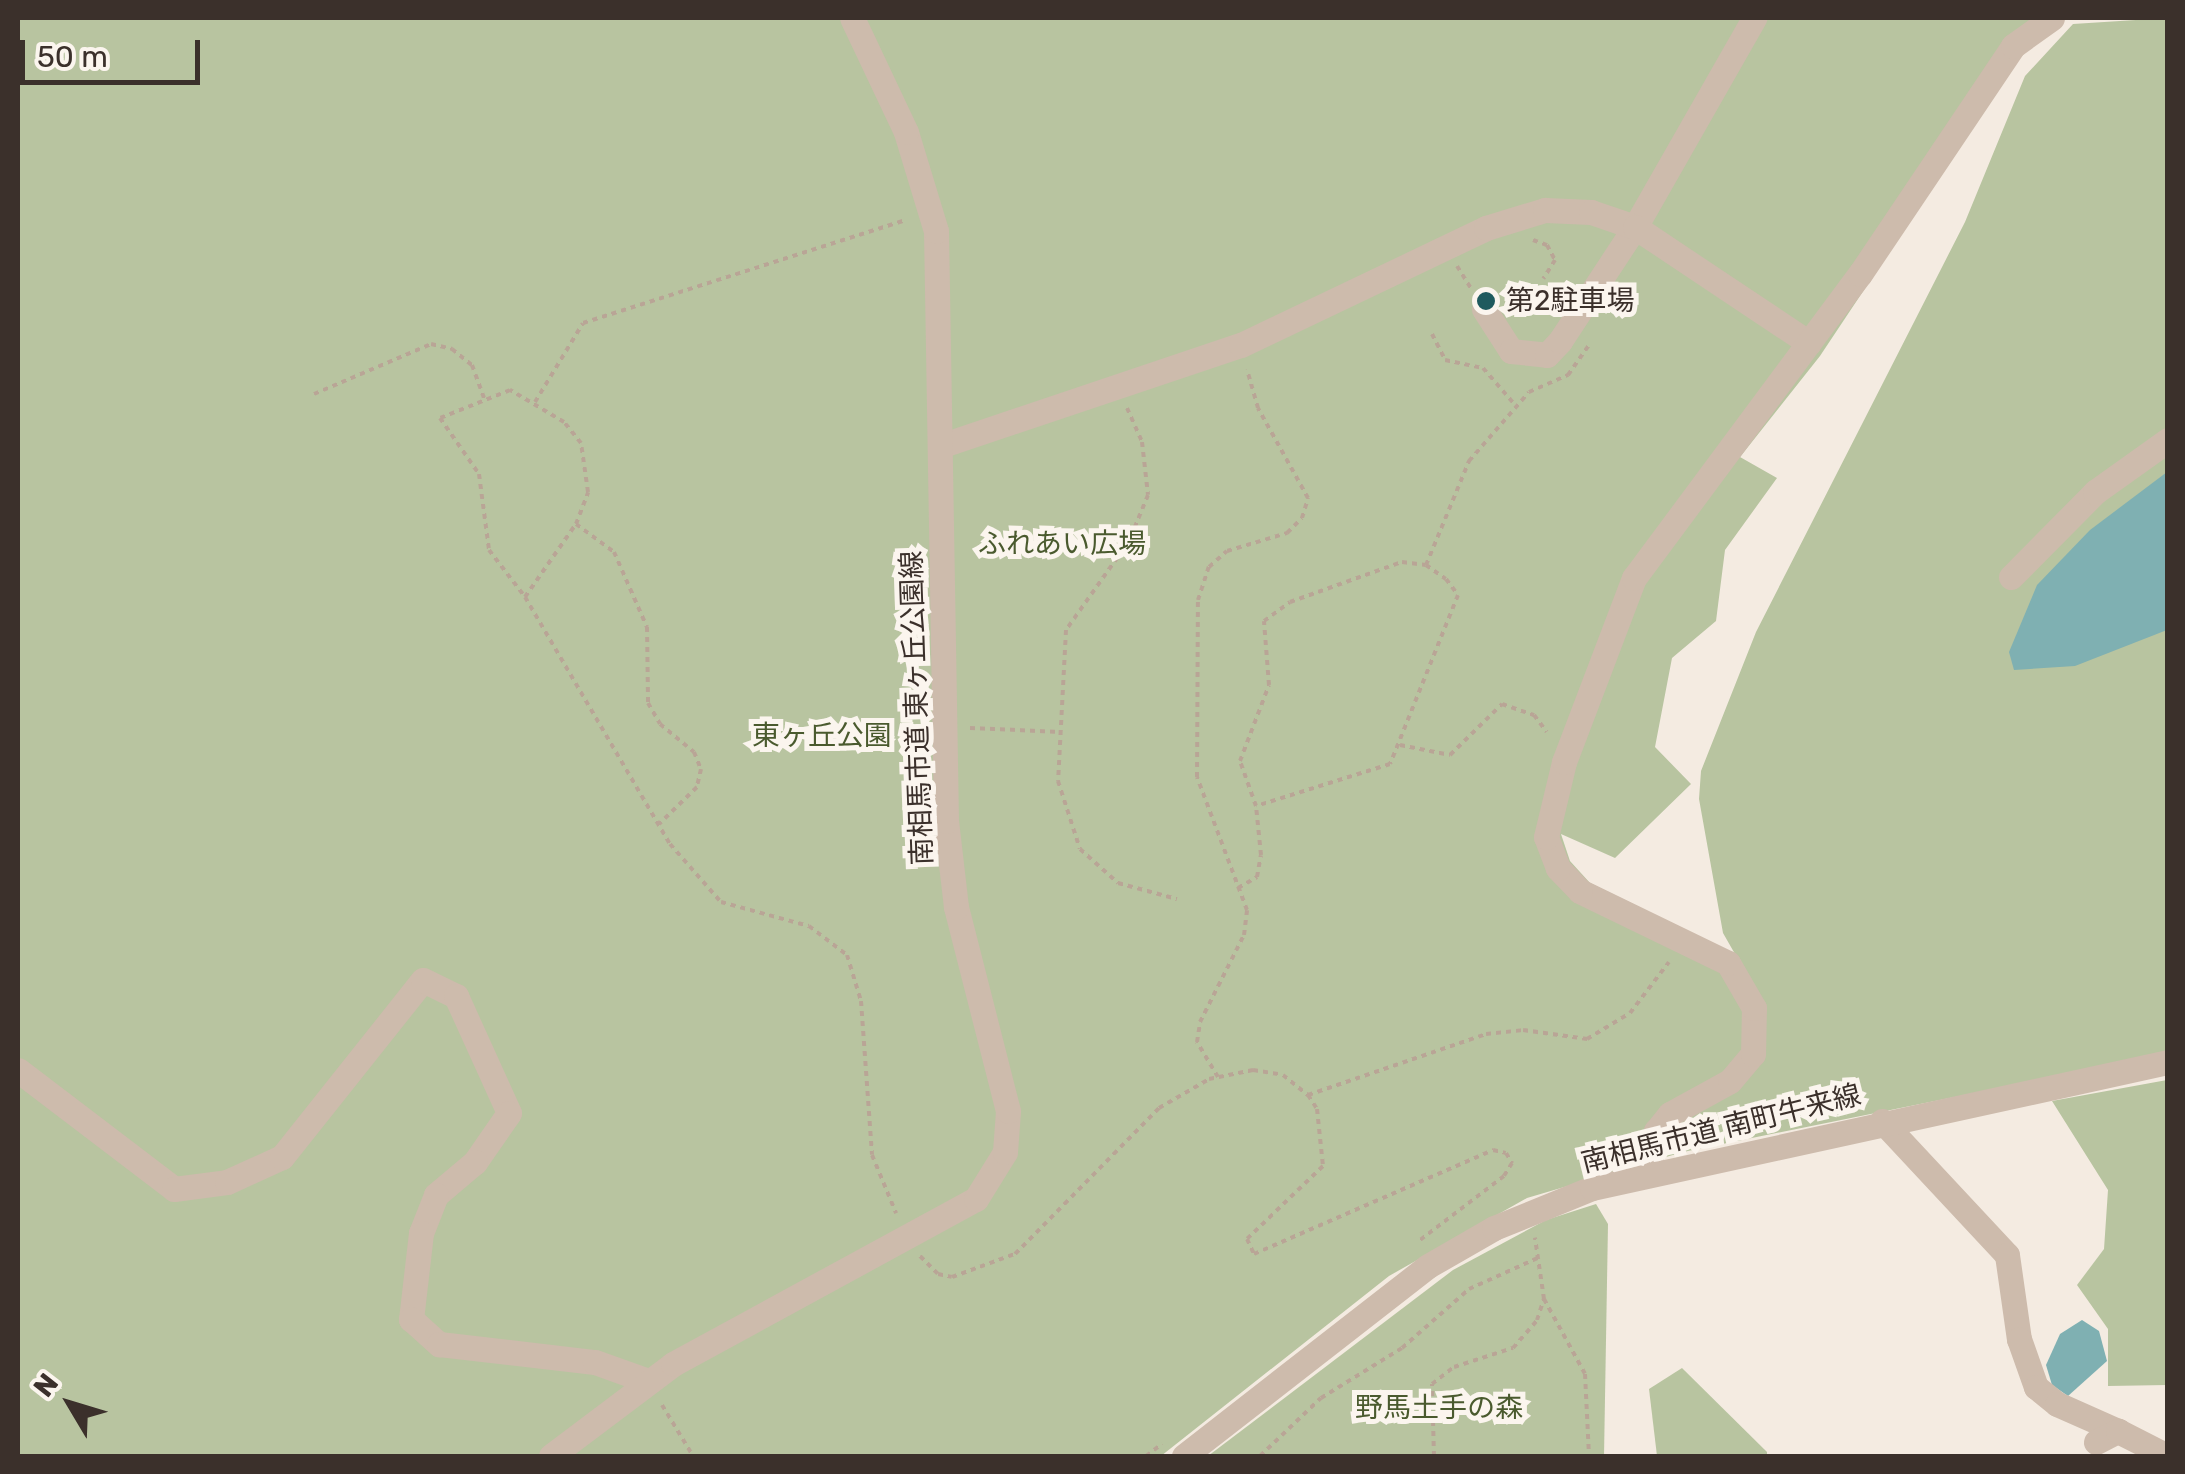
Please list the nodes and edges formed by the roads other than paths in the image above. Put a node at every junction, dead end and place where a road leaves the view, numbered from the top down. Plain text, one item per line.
1 (852, 18) edge
2 (1754, 18) edge
3 (2052, 18) edge
4 (1635, 227) junction
5 (1484, 309) dead end
6 (1809, 343) junction
7 (2168, 440) edge
8 (944, 445) junction
9 (2012, 576) dead end
10 (2168, 1062) edge
11 (18, 1070) edge
12 (1882, 1121) junction
13 (1648, 1174) junction
14 (648, 1381) junction
15 (1177, 1447) edge
16 (551, 1456) edge
17 (2167, 1456) edge

1 - 8 street, 南相馬市道 東ヶ丘公園線
2 - 4 street
3 - 6 street
4 - 5 street
4 - 6 street
4 - 8 street
6 - 13 street
7 - 9 street
8 - 14 street, 南相馬市道 東ヶ丘公園線
10 - 12 street, 南相馬市道 南町牛来線
11 - 14 street
12 - 13 street, 南相馬市道 南町牛来線
12 - 17 street
13 - 15 street, 南相馬市道 南町牛来線
14 - 16 street, 南相馬市道 東ヶ丘公園線

